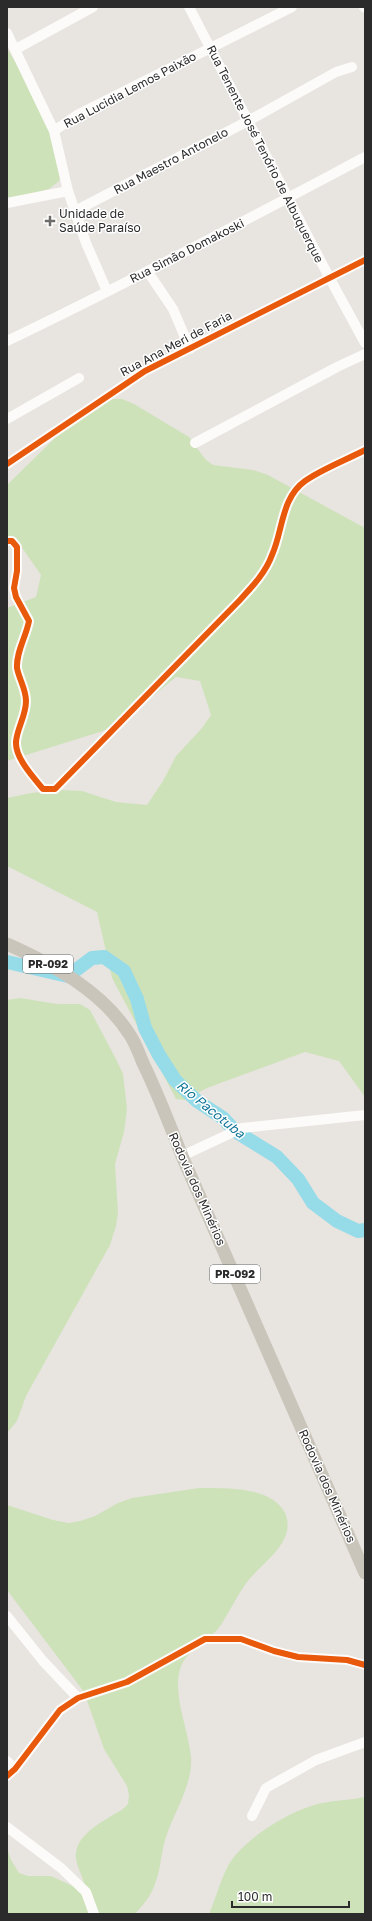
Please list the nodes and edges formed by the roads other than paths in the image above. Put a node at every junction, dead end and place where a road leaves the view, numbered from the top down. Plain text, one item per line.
1 (93, 7) edge
2 (189, 7) edge
3 (292, 7) edge
4 (7, 33) edge
5 (16, 49) junction
6 (210, 49) junction
7 (352, 67) dead end
8 (248, 121) junction
9 (54, 131) junction
10 (365, 158) edge
11 (68, 191) junction
12 (288, 198) junction
13 (7, 202) edge
14 (75, 211) junction
15 (365, 260) edge
16 (148, 272) junction
17 (329, 277) junction
18 (107, 291) junction
19 (7, 341) edge
20 (365, 343) edge
21 (190, 349) junction
22 (365, 354) edge
23 (79, 378) dead end
24 (7, 419) edge
25 (194, 443) dead end
26 (365, 450) edge
27 (7, 464) edge
28 (7, 541) edge
29 (7, 944) edge
30 (365, 1110) edge
31 (361, 1116) edge
32 (182, 1156) junction
33 (365, 1573) edge
34 (7, 1616) edge
35 (365, 1665) edge
36 (78, 1698) junction
37 (365, 1742) edge
38 (7, 1761) edge
39 (11, 1773) edge
40 (252, 1816) dead end
41 (7, 1827) edge
42 (94, 1914) edge

1 - 5 street
2 - 6 street, Rua Tenente José Tenório de Albuquerque
3 - 6 street, Rua Lucidia Lemos Paixão
4 - 5 street
5 - 9 street
6 - 8 street, Rua Tenente José Tenório de Albuquerque
6 - 9 street, Rua Lucidia Lemos Paixão
7 - 8 street, Rua Maestro Antonelo
8 - 12 street, Rua Tenente José Tenório de Albuquerque
8 - 14 street, Rua Maestro Antonelo
9 - 11 street
10 - 12 street, Rua Simão Domakoski
11 - 13 street
11 - 14 street
12 - 16 street, Rua Simão Domakoski
12 - 17 street, Rua Tenente José Tenório de Albuquerque
14 - 18 street
15 - 17 street, Rua Ana Meri de Faria
16 - 18 street, Rua Simão Domakoski
16 - 21 street
17 - 20 street, Rua Tenente José Tenório de Albuquerque
17 - 21 street, Rua Ana Meri de Faria
18 - 19 street, Rua Simão Domakoski
21 - 27 street, Rua Ana Meri de Faria
22 - 25 street
23 - 24 street
26 - 28 street
29 - 32 main road, Rodovia dos Minérios / PR-092
30 - 31 street
31 - 32 street
32 - 33 main road, Rodovia dos Minérios / PR-092
34 - 36 street
35 - 36 street
36 - 39 street
37 - 40 street
38 - 39 street
41 - 42 street

